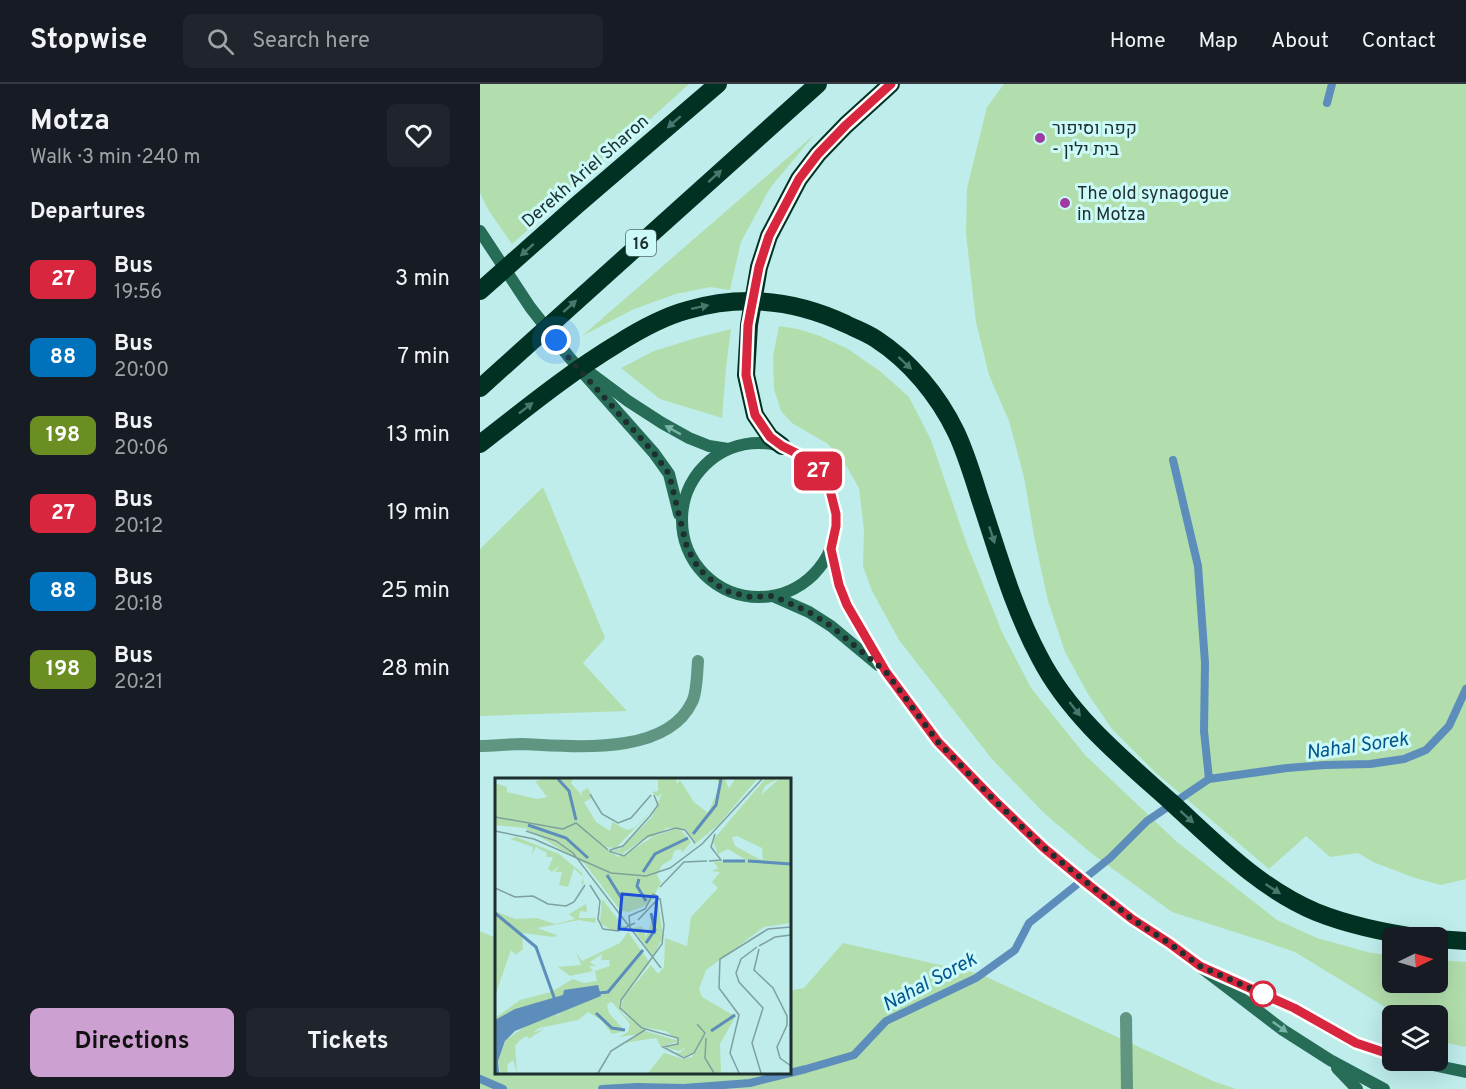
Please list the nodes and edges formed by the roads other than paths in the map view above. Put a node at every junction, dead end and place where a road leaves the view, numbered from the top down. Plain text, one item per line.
1 (718, 84) edge
2 (818, 84) edge
3 (891, 84) edge
4 (480, 231) edge
5 (480, 291) edge
6 (568, 357) junction
7 (480, 388) edge
8 (480, 444) edge
9 (782, 446) junction
10 (728, 449) junction
11 (682, 525) junction
12 (831, 549) junction
13 (773, 596) junction
14 (698, 661) dead end
15 (886, 672) junction
16 (480, 746) edge
17 (1382, 932) edge
18 (1448, 940) edge
19 (1466, 942) edge
20 (1200, 966) junction
21 (1126, 1018) dead end
22 (1382, 1052) edge
23 (1330, 1060) junction
24 (1448, 1068) edge
25 (1466, 1072) edge
26 (1126, 1089) edge
27 (1357, 1089) edge
28 (1384, 1089) edge

1 -> 5 highway, Derekh Ariel Sharon
7 -> 2 highway, 16
3 - 9 highway
4 - 6 main road
10 -> 6 main road
6 - 11 main road
8 -> 17 highway
9 - 10 main road
9 - 12 main road
10 - 11 main road
11 - 13 main road
12 - 13 main road
12 - 15 main road
13 - 15 main road
14 - 16 street
15 - 20 main road
18 - 19 highway
20 - 22 main road
20 -> 23 main road
21 - 26 street
23 - 27 main road
23 - 28 main road
24 - 25 main road

